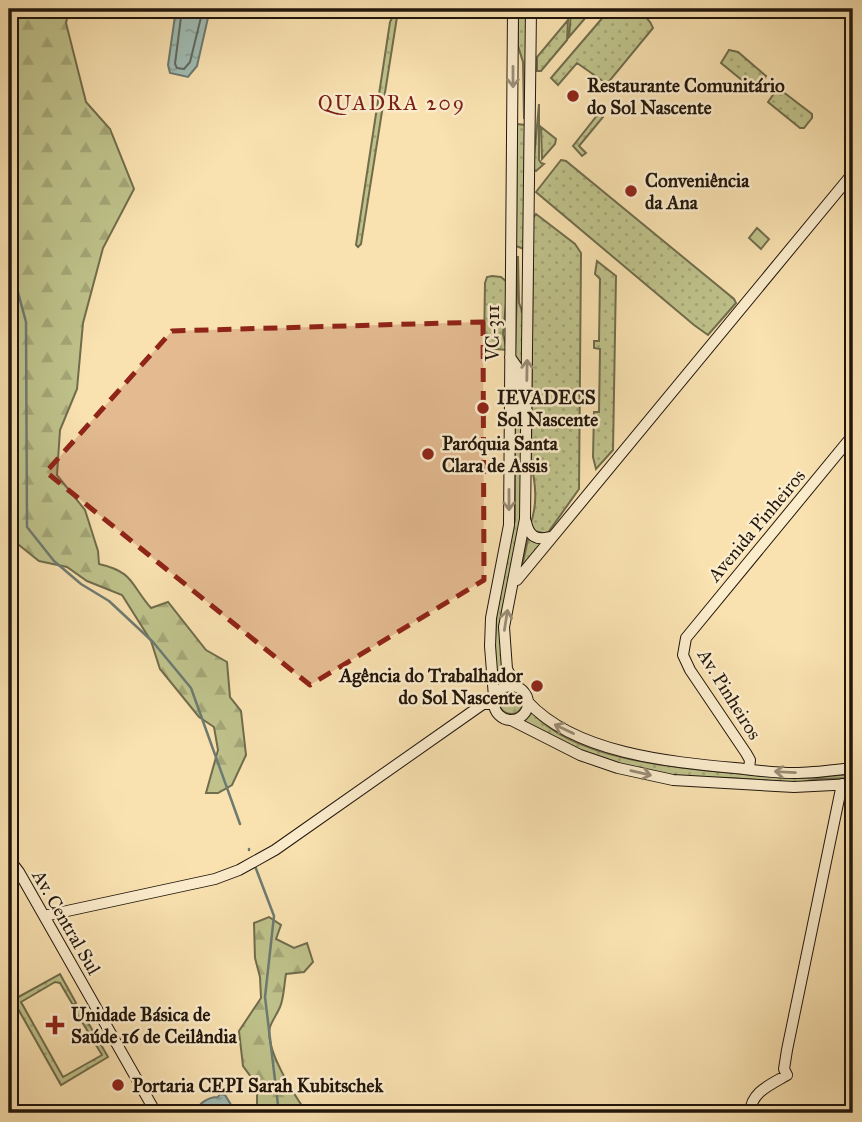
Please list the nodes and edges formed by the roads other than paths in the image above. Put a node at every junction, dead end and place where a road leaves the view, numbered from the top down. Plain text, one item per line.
1 (513, 9) edge
2 (531, 9) edge
3 (513, 99) junction
4 (530, 120) junction
5 (853, 173) edge
6 (511, 259) junction
7 (528, 304) junction
8 (510, 356) junction
9 (527, 411) junction
10 (853, 435) edge
11 (525, 519) junction
12 (550, 537) junction
13 (513, 584) junction
14 (686, 638) joint
15 (516, 686) junction
16 (494, 700) junction
17 (528, 702) junction
18 (511, 720) junction
19 (853, 768) edge
20 (749, 769) junction
21 (848, 784) edge
22 (9, 859) edge
23 (44, 916) junction
24 (750, 1109) edge
25 (156, 1113) edge

1 -> 3 main road, VC-311
2 - 4 main road, VC-311
3 - 4 main road
3 - 6 main road, VC-311
4 - 7 main road, VC-311
5 - 12 main road
6 - 7 main road
6 - 8 main road, VC-311
9 -> 7 main road, VC-311
8 - 9 main road
8 -> 16 main road, VC-311
9 - 11 main road, VC-311
10 - 14 main road, Avenida Pinheiros
11 - 12 main road
11 - 13 main road, VC-311
12 - 13 main road
15 -> 13 main road, VC-311
14 - 20 main road, Av. Pinheiros
15 - 16 main road
15 - 17 main road
16 - 18 main road
16 - 23 main road
17 - 18 main road
20 -> 17 main road
18 -> 21 main road
19 -> 20 main road
21 - 24 main road
22 - 23 main road, Av. Central Sul
23 - 25 main road, Av. Central Sul

